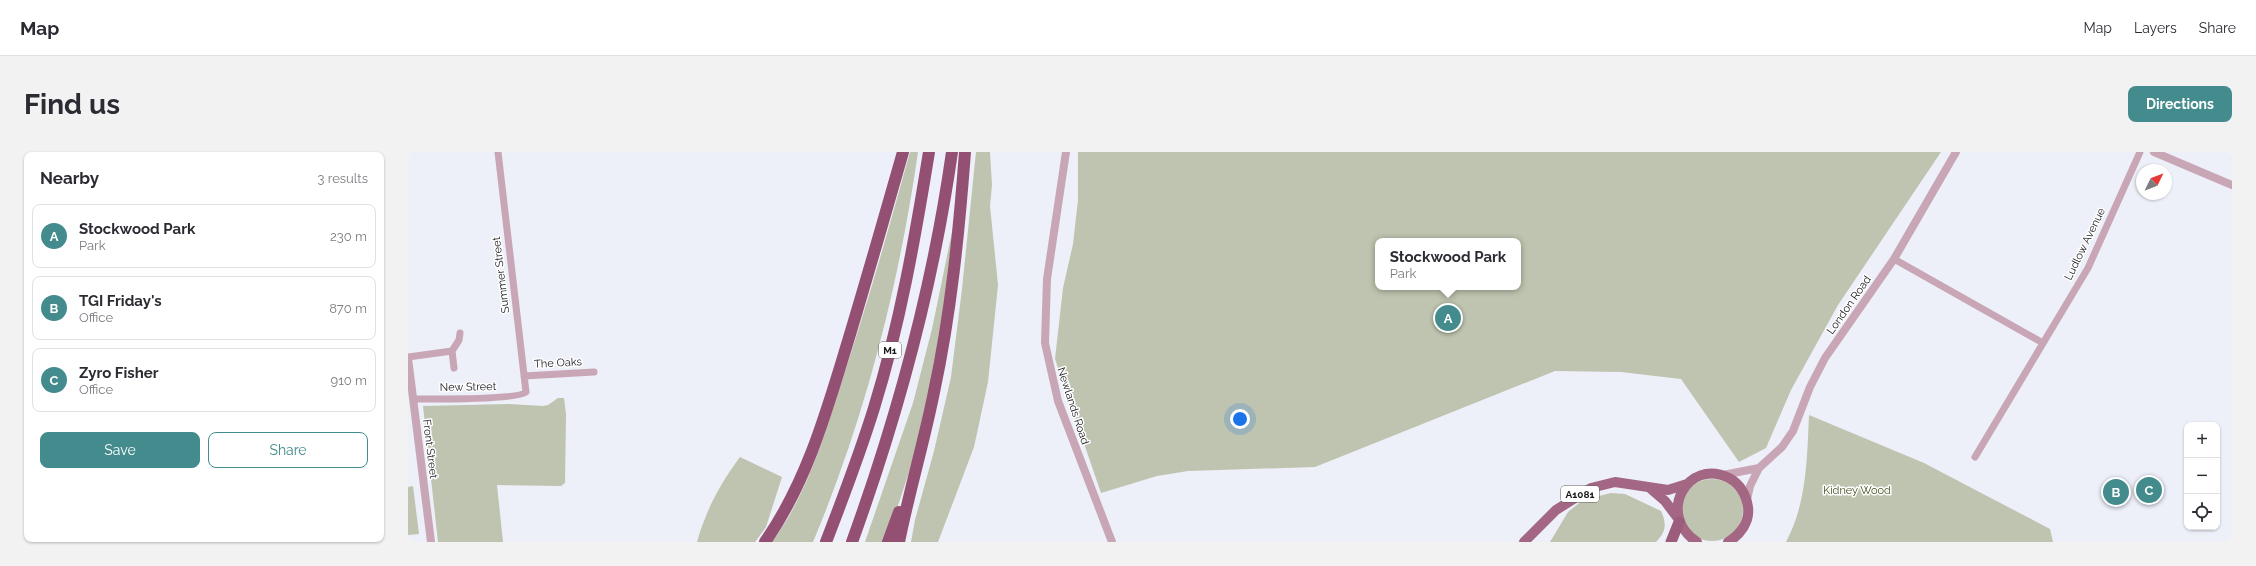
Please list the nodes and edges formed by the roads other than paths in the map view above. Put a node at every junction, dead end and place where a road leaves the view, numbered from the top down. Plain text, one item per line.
1 (498, 152) edge
2 (903, 152) edge
3 (929, 152) edge
4 (952, 152) edge
5 (965, 152) edge
6 (1066, 152) edge
7 (1956, 152) edge
8 (2140, 152) edge
9 (2154, 152) edge
10 (2232, 184) edge
11 (1894, 259) junction
12 (460, 333) dead end
13 (2043, 343) junction
14 (452, 351) junction
15 (408, 357) edge
16 (454, 368) dead end
17 (594, 372) dead end
18 (524, 376) junction
19 (523, 395) joint
20 (413, 399) junction
21 (1975, 457) dead end
22 (917, 464) junction
23 (1759, 468) junction
24 (1723, 475) junction
25 (1687, 484) junction
26 (1651, 489) junction
27 (1747, 500) junction
28 (1678, 519) junction
29 (431, 542) edge
30 (766, 542) edge
31 (826, 542) edge
32 (852, 542) edge
33 (888, 542) edge
34 (899, 542) edge
35 (1112, 542) edge
36 (1524, 542) edge
37 (1671, 542) edge
38 (1697, 542) edge
39 (1728, 542) edge

1 - 18 street, Summer Street
2 - 30 highway
3 - 31 highway, M1
4 - 32 highway, M1
5 - 22 highway
6 - 35 street, Newlands Road
7 - 11 street, London Road
8 - 13 street, Ludlow Avenue
9 - 10 street
11 - 13 street
11 - 23 street, London Road
12 - 14 street
13 - 21 street, Ludlow Avenue
14 - 15 street
14 - 16 street
15 - 20 street, Front Street
17 - 18 street, The Oaks
18 - 19 street, Summer Street
19 - 20 street, New Street
20 - 29 street, Front Street
22 - 33 highway
22 - 34 highway
23 - 24 street, London Road
23 - 27 street, London Road
24 - 25 main road
24 - 27 main road
25 - 26 main road, A1081
25 - 28 main road
26 - 28 main road
26 - 36 main road, A1081
27 - 39 main road
28 - 37 highway
28 - 38 main road

